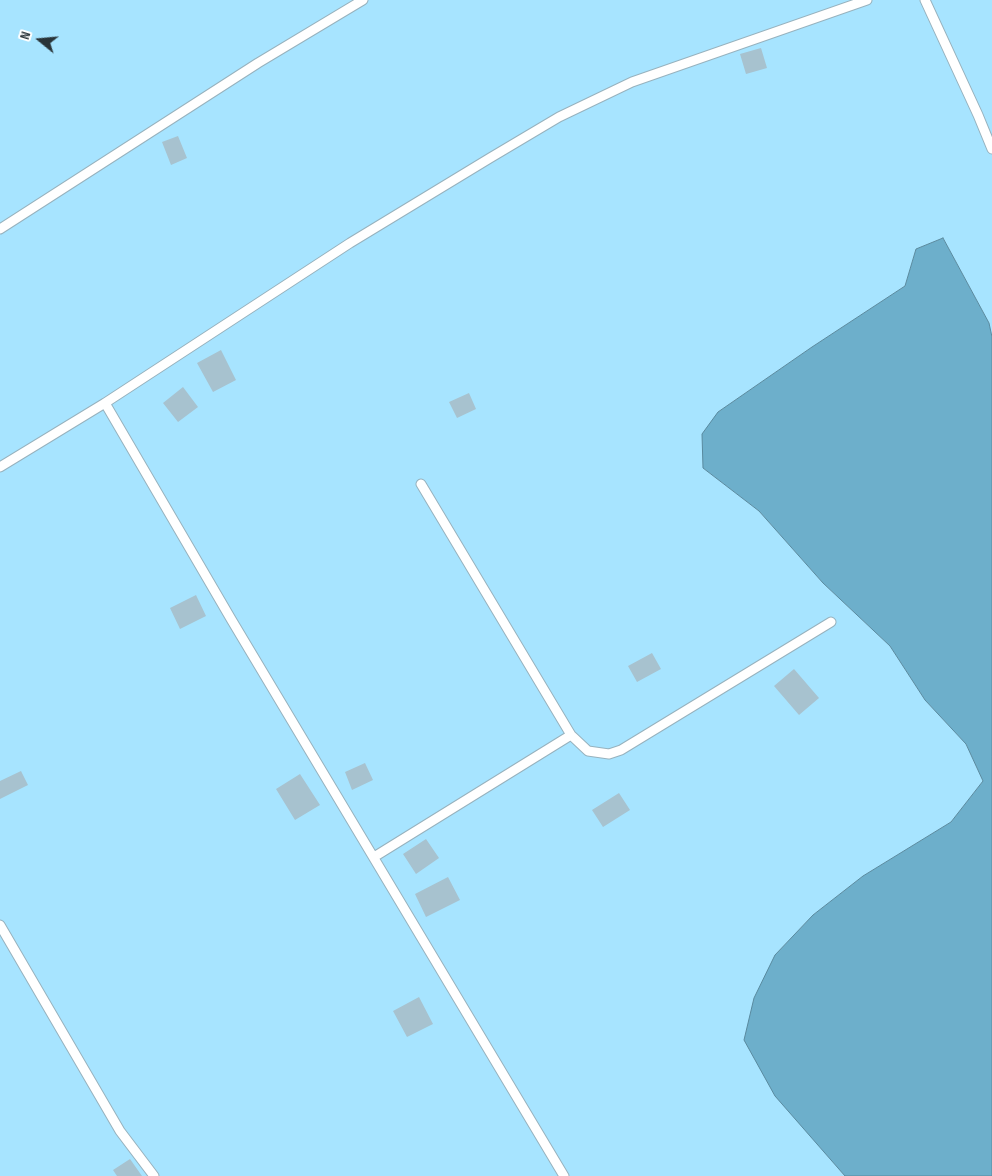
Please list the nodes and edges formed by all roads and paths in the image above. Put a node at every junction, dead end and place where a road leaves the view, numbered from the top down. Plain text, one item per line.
1 (363, 0) edge
2 (867, 0) edge
3 (925, 0) edge
4 (992, 149) edge
5 (0, 230) edge
6 (105, 403) junction
7 (0, 467) edge
8 (421, 484) dead end
9 (831, 622) dead end
10 (571, 735) junction
11 (374, 857) junction
12 (0, 925) edge
13 (154, 1176) edge
14 (564, 1176) edge

1 - 5 lane
2 - 6 lane
3 - 4 lane
6 - 7 lane
6 - 11 lane
8 - 10 lane
9 - 10 lane
10 - 11 lane
11 - 14 lane
12 - 13 lane

